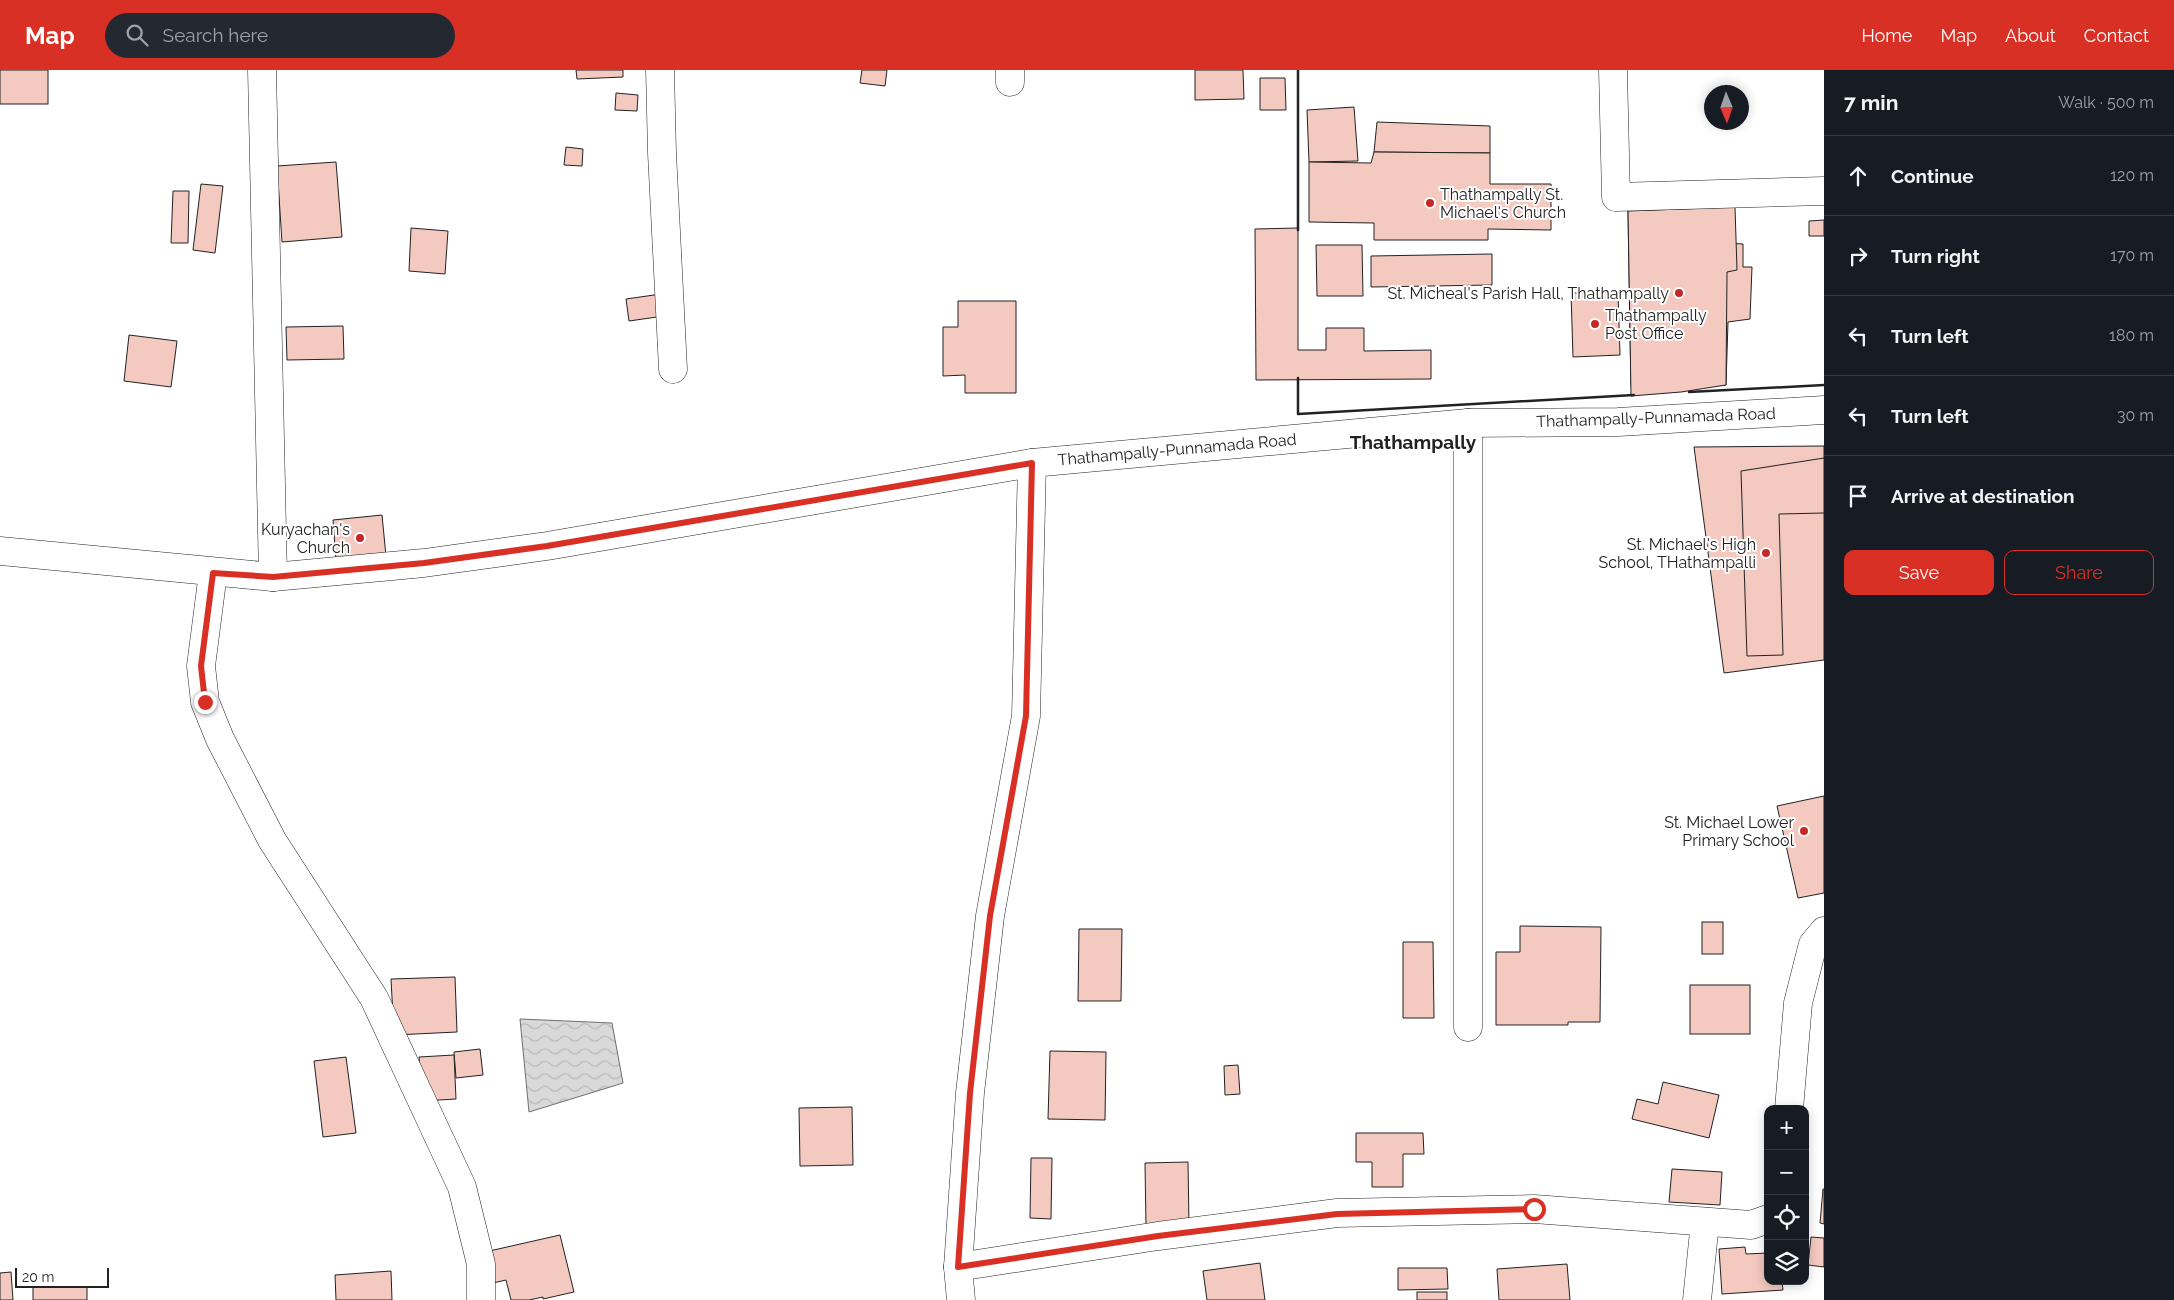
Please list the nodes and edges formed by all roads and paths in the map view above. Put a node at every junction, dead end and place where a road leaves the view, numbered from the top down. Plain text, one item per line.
1 (262, 70) edge
2 (660, 70) edge
3 (1613, 70) edge
4 (1824, 192) edge
5 (673, 369) dead end
6 (1824, 410) edge
7 (1468, 423) junction
8 (1032, 463) junction
9 (0, 551) edge
10 (213, 573) junction
11 (273, 577) junction
12 (1824, 931) edge
13 (1468, 1027) dead end
14 (1789, 1105) edge
15 (1764, 1220) edge
16 (1705, 1222) junction
17 (958, 1267) junction
18 (481, 1300) edge
19 (961, 1300) edge
20 (1697, 1300) edge

1 - 11 street
2 - 5 street
3 - 4 street
6 - 7 street, Thathampally-Punnamada Road
7 - 8 street, Thathampally-Punnamada Road
7 - 13 street
8 - 11 street, Thathampally-Punnamada Road
8 - 17 street
9 - 10 street, Thathampally-Punnamada Road
10 - 11 street, Thathampally-Punnamada Road
10 - 18 street
12 - 14 street
15 - 16 street
16 - 17 street
16 - 20 street
17 - 19 street

